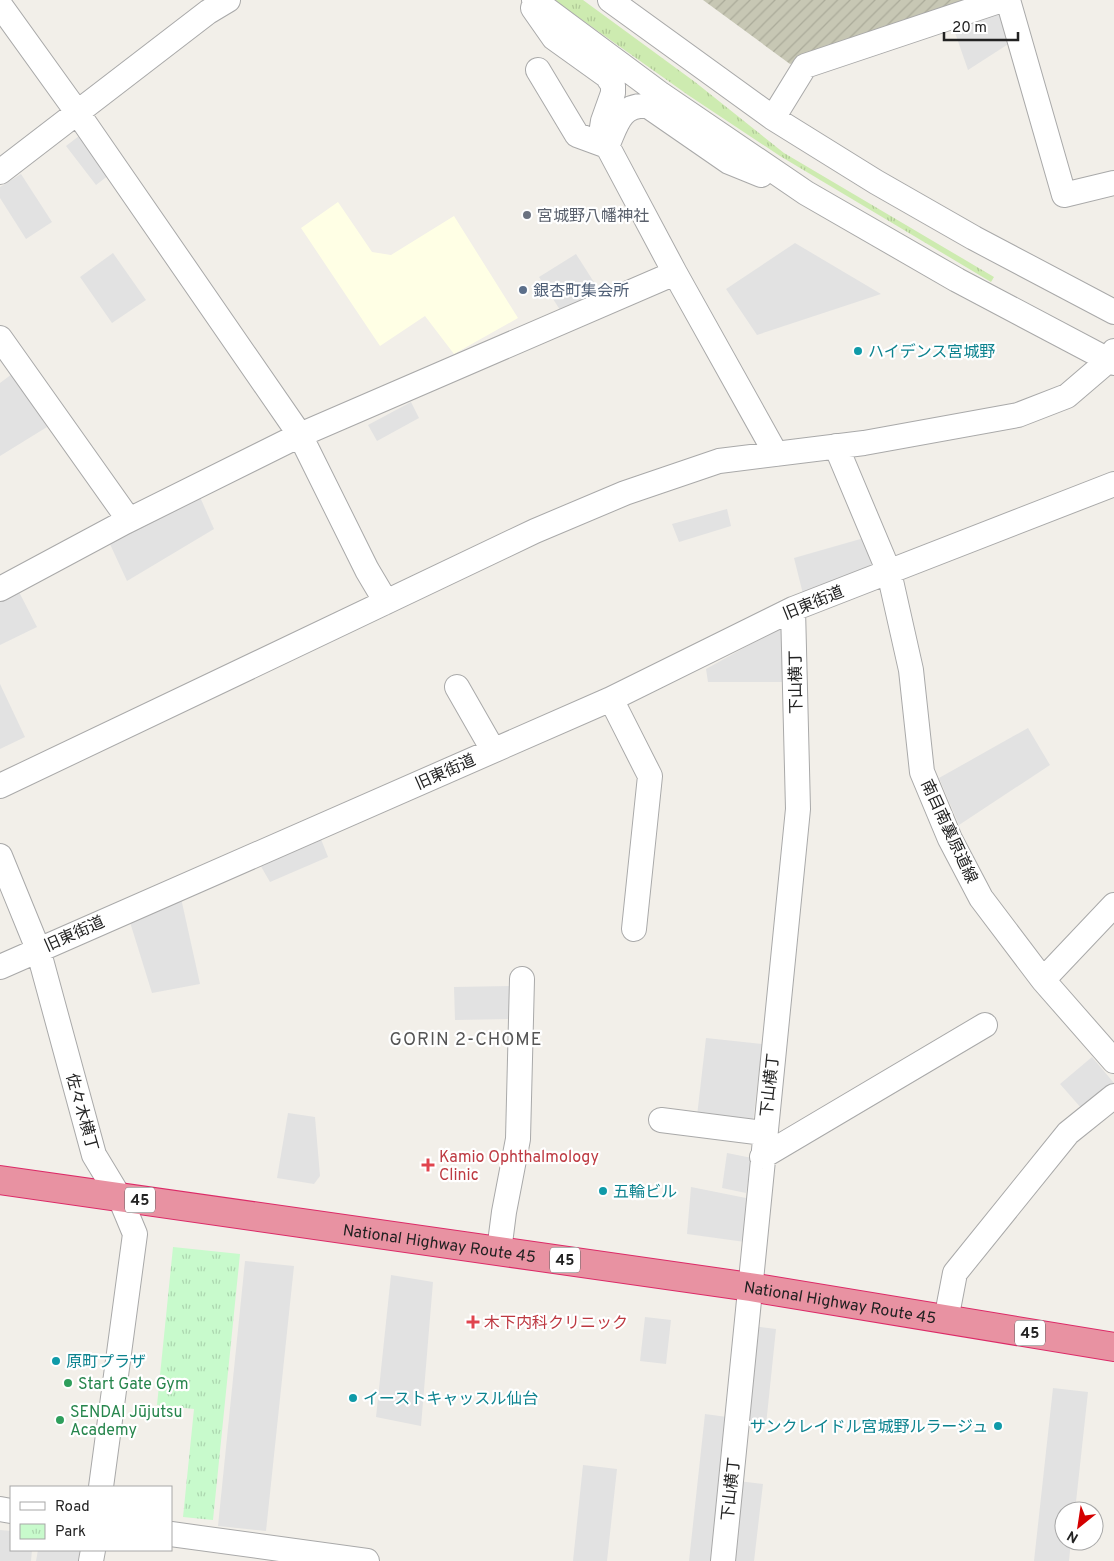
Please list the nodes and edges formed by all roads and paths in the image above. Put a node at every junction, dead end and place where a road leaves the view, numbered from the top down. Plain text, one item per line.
1 (528, 0) edge
2 (534, 0) edge
3 (610, 0) edge
4 (1002, 0) edge
5 (1008, 0) edge
6 (211, 4) edge
7 (0, 5) edge
8 (538, 70) dead end
9 (77, 112) junction
10 (773, 118) junction
11 (607, 146) junction
12 (0, 172) edge
13 (1114, 183) edge
14 (806, 194) junction
15 (675, 273) junction
16 (1114, 312) edge
17 (0, 338) edge
18 (1112, 358) edge
19 (300, 435) junction
20 (836, 446) junction
21 (776, 454) junction
22 (1114, 484) edge
23 (129, 520) junction
24 (889, 572) junction
25 (0, 588) edge
26 (386, 602) junction
27 (793, 609) junction
28 (457, 687) dead end
29 (611, 699) junction
30 (493, 750) junction
31 (0, 786) edge
32 (0, 856) edge
33 (1114, 905) edge
34 (634, 929) dead end
35 (38, 949) junction
36 (0, 967) edge
37 (522, 978) dead end
38 (1043, 980) junction
39 (985, 1025) dead end
40 (1114, 1061) edge
41 (1114, 1096) edge
42 (661, 1120) dead end
43 (764, 1133) junction
44 (762, 1157) junction
45 (0, 1180) edge
46 (120, 1198) junction
47 (499, 1251) junction
48 (750, 1287) junction
49 (946, 1320) junction
50 (1114, 1347) edge
51 (101, 1486) edge
52 (172, 1534) edge
53 (367, 1561) edge
54 (723, 1561) edge

1 - 11 street
2 - 14 street
3 - 10 street
4 - 10 street
5 - 13 street
6 - 9 street
7 - 9 street
8 - 11 street
9 - 12 street
9 - 19 street
10 - 16 street
11 - 14 street
11 - 15 street
14 - 18 street
15 - 19 street
15 - 21 street
17 - 23 street
18 - 20 street
19 - 23 street
19 - 26 street
20 - 21 street
20 - 24 street, 南目南裏原道線
21 - 26 street
22 - 24 street, 旧東街道
23 - 25 street
24 - 27 street, 旧東街道
24 - 38 street, 南目南裏原道線
26 - 31 street
27 - 29 street, 旧東街道
27 - 43 street, 下山横丁
28 - 30 street
29 - 30 street, 旧東街道
29 - 34 street
30 - 35 street, 旧東街道
32 - 35 street, 佐々木横丁
33 - 38 street
35 - 36 street, 旧東街道
35 - 46 street, 佐々木横丁
37 - 47 street
38 - 40 street, 南目南裏原道線
39 - 44 street
41 - 49 street
42 - 43 street
43 - 44 street, 下山横丁
44 - 48 street, 下山横丁
45 - 46 highway, National Highway Route 45 / 45
46 - 47 highway, National Highway Route 45 / 45
46 - 51 street, 佐々木横丁
47 - 48 highway, National Highway Route 45 / 45
48 - 49 highway, National Highway Route 45 / 45
48 - 54 street, 下山横丁
49 - 50 highway, National Highway Route 45 / 45
52 - 53 street

